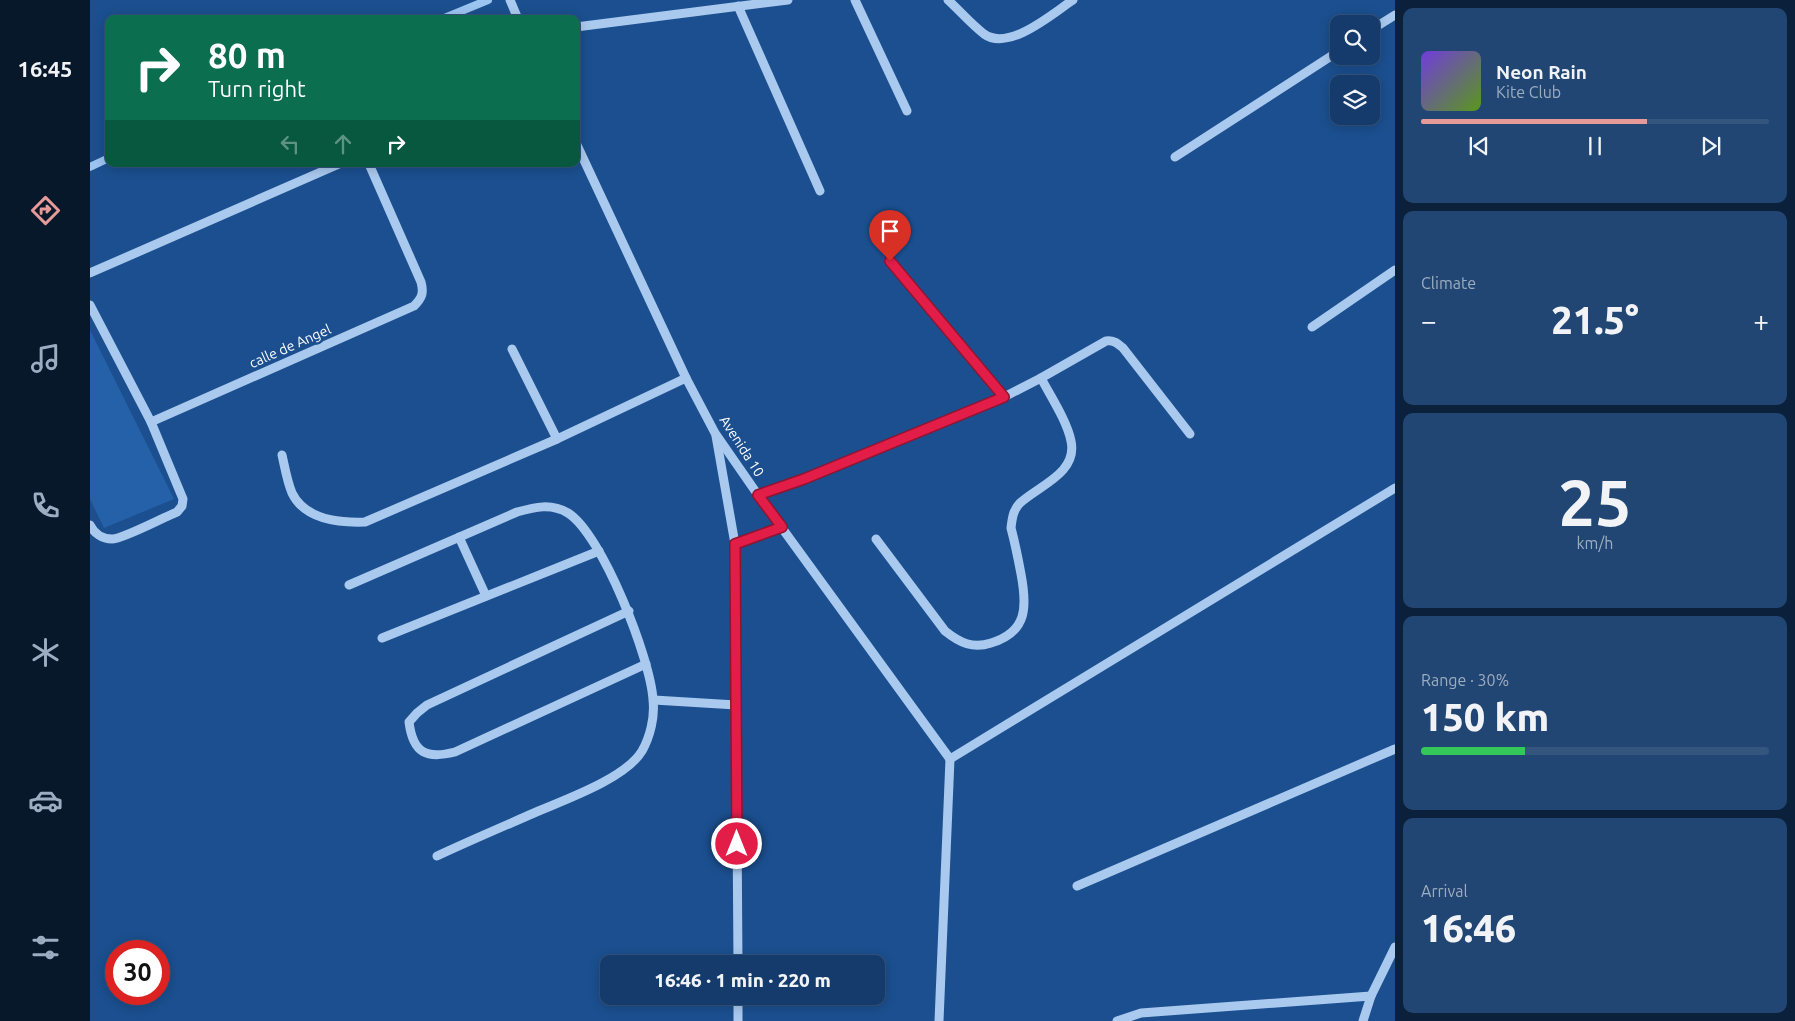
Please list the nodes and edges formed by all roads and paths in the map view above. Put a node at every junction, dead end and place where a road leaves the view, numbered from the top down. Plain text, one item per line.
1 (510, 0) edge
2 (788, 0) edge
3 (855, 0) edge
4 (948, 0) edge
5 (1073, 0) edge
6 (738, 6) junction
7 (516, 15) edge
8 (1395, 15) edge
9 (1380, 24) edge
10 (580, 26) edge
11 (1330, 57) edge
12 (907, 111) dead end
13 (580, 152) edge
14 (1176, 157) dead end
15 (332, 167) edge
16 (370, 167) edge
17 (820, 191) dead end
18 (890, 261) dead end
19 (1395, 270) edge
20 (90, 273) edge
21 (90, 305) edge
22 (1312, 327) dead end
23 (512, 349) dead end
24 (686, 378) junction
25 (1042, 378) junction
26 (1004, 397) junction
27 (151, 422) junction
28 (715, 433) junction
29 (1190, 434) dead end
30 (556, 438) junction
31 (282, 455) dead end
32 (1395, 488) edge
33 (758, 495) junction
34 (90, 525) edge
35 (782, 527) junction
36 (459, 537) junction
37 (876, 539) dead end
38 (735, 544) junction
39 (598, 552) junction
40 (349, 585) dead end
41 (486, 596) junction
42 (629, 611) junction
43 (382, 638) dead end
44 (646, 664) junction
45 (654, 700) junction
46 (736, 705) junction
47 (1395, 749) edge
48 (950, 759) junction
49 (437, 856) dead end
50 (1077, 886) dead end
51 (1395, 947) edge
52 (738, 955) edge
53 (1371, 996) junction
54 (738, 1005) edge
55 (738, 1021) edge
56 (940, 1021) edge
57 (1117, 1021) edge
58 (1363, 1021) edge

1 - 7 street
2 - 6 street
3 - 12 street
4 - 5 street
6 - 10 street
6 - 17 street
8 - 9 street
11 - 14 street
13 - 24 street, Avenida 10
15 - 20 street
16 - 27 street, calle de Angel
18 - 26 street
19 - 22 street
21 - 27 street
23 - 30 street
24 - 28 street, Avenida 10
24 - 30 street
25 - 26 street
25 - 29 street
25 - 37 street
26 - 33 street
27 - 34 street
28 - 33 street, Avenida 10
28 - 38 street
30 - 31 street
32 - 48 street
33 - 35 street, Avenida 10
35 - 38 street
35 - 48 street, Avenida 10
36 - 39 street
36 - 40 street
36 - 41 street
38 - 46 street
39 - 41 street
39 - 42 street
41 - 43 street
42 - 44 street
42 - 44 street
44 - 45 street
45 - 46 street
45 - 49 street
46 - 52 street
47 - 50 street
48 - 56 street
51 - 53 street
53 - 57 street
53 - 58 street
54 - 55 street

